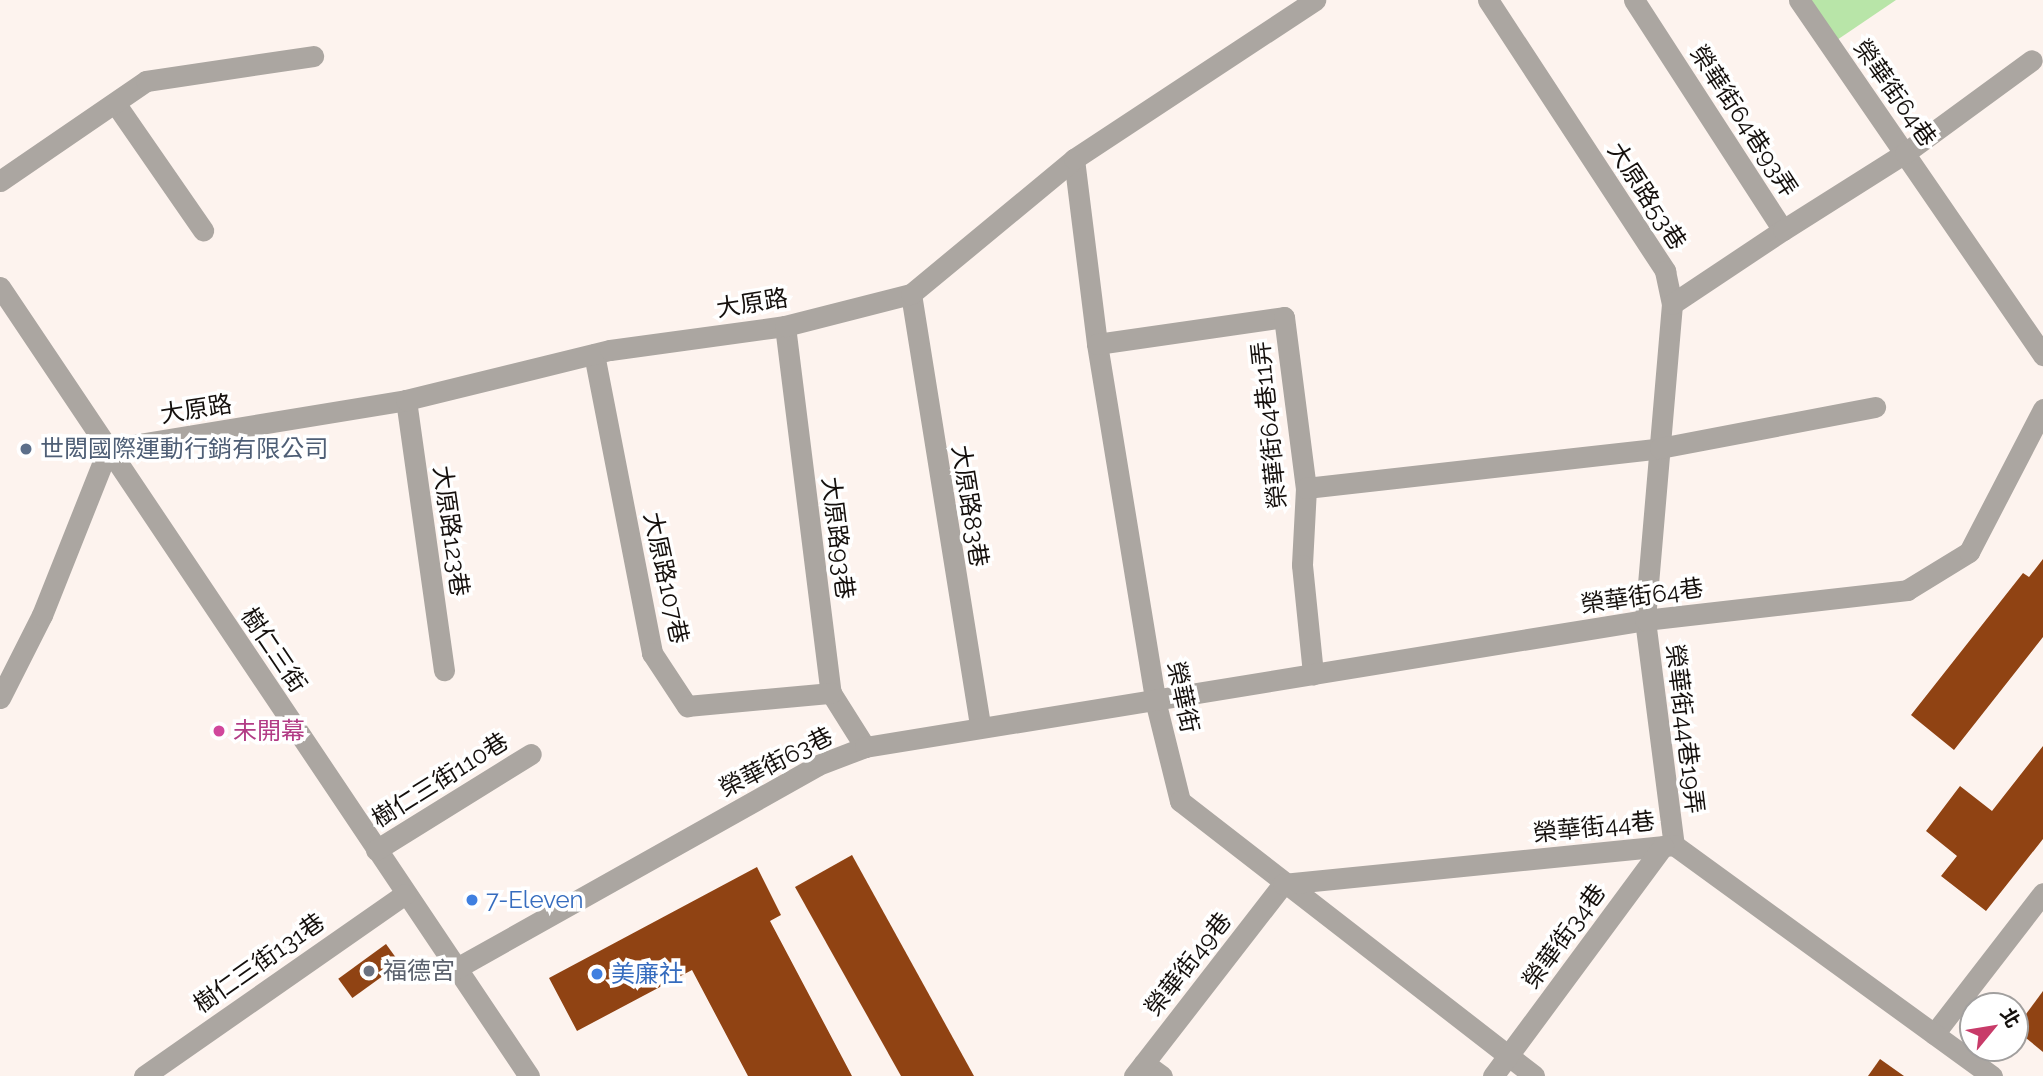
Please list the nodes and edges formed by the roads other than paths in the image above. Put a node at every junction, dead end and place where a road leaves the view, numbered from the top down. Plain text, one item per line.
1 (1315, 0) edge
2 (1488, 0) edge
3 (1634, 0) edge
4 (1799, 0) edge
5 (313, 55) dead end
6 (2032, 60) dead end
7 (115, 103) junction
8 (1905, 153) junction
9 (1074, 159) junction
10 (0, 181) edge
11 (203, 230) dead end
12 (1783, 230) junction
13 (0, 287) edge
14 (911, 294) junction
15 (1672, 304) junction
16 (785, 326) junction
17 (1097, 344) junction
18 (594, 354) junction
19 (2043, 355) edge
20 (406, 400) junction
21 (1875, 407) dead end
22 (2043, 409) edge
23 (1660, 448) junction
24 (108, 449) junction
25 (1306, 488) junction
26 (1645, 620) junction
27 (444, 670) dead end
28 (1312, 674) junction
29 (831, 693) junction
30 (0, 698) edge
31 (1155, 700) junction
32 (980, 727) junction
33 (865, 747) junction
34 (531, 754) dead end
35 (1668, 846) junction
36 (376, 850) junction
37 (1283, 884) junction
38 (2043, 893) edge
39 (405, 894) junction
40 (455, 969) junction
41 (1934, 1034) junction
42 (1508, 1056) junction
43 (1139, 1069) edge
44 (144, 1076) edge
45 (529, 1076) edge
46 (1162, 1076) edge
47 (1493, 1076) edge
48 (1534, 1076) edge
49 (1992, 1076) edge

1 - 9 street, 大原路
2 - 15 street, 大原路53巷
3 - 12 street, 榮華街64巷93弄
4 - 8 street, 榮華街64巷
5 - 7 street
6 - 8 street
7 - 10 street
7 - 11 street
8 - 12 street
8 - 19 street, 榮華街64巷
9 - 14 street, 大原路
9 - 17 street, 榮華街
12 - 15 street, 榮華街64巷93弄
13 - 24 street, 樹仁三街
14 - 16 street, 大原路
14 - 32 street, 大原路83巷
15 - 23 street, 大原路53巷
16 - 18 street, 大原路
16 - 29 street, 大原路93巷
17 - 25 street, 榮華街64巷11弄
17 - 31 street, 榮華街
18 - 20 street, 大原路
18 - 29 street, 大原路107巷
20 - 24 street, 大原路
20 - 27 street, 大原路123巷
21 - 23 street
22 - 26 street, 榮華街64巷
23 - 25 street
23 - 26 street, 大原路53巷
24 - 30 street
24 - 36 street, 樹仁三街
25 - 28 street, 榮華街64巷11弄
26 - 28 street, 榮華街64巷
26 - 35 street, 榮華街44巷19弄
28 - 31 street, 榮華街64巷
29 - 33 street, 大原路93巷
31 - 32 street, 榮華街63巷
31 - 37 street, 榮華街
32 - 33 street, 榮華街63巷
33 - 40 street, 榮華街63巷
34 - 36 street, 樹仁三街110巷
35 - 37 street, 榮華街44巷
35 - 41 street, 榮華街44巷
35 - 42 street, 榮華街34巷
36 - 39 street, 樹仁三街
37 - 42 street, 榮華街
37 - 43 street, 榮華街49巷
38 - 41 street
39 - 40 street, 樹仁三街
39 - 44 street, 樹仁三街131巷
40 - 45 street, 樹仁三街
41 - 49 street, 榮華街44巷
42 - 47 street, 榮華街34巷
42 - 48 street, 榮華街
43 - 46 street

